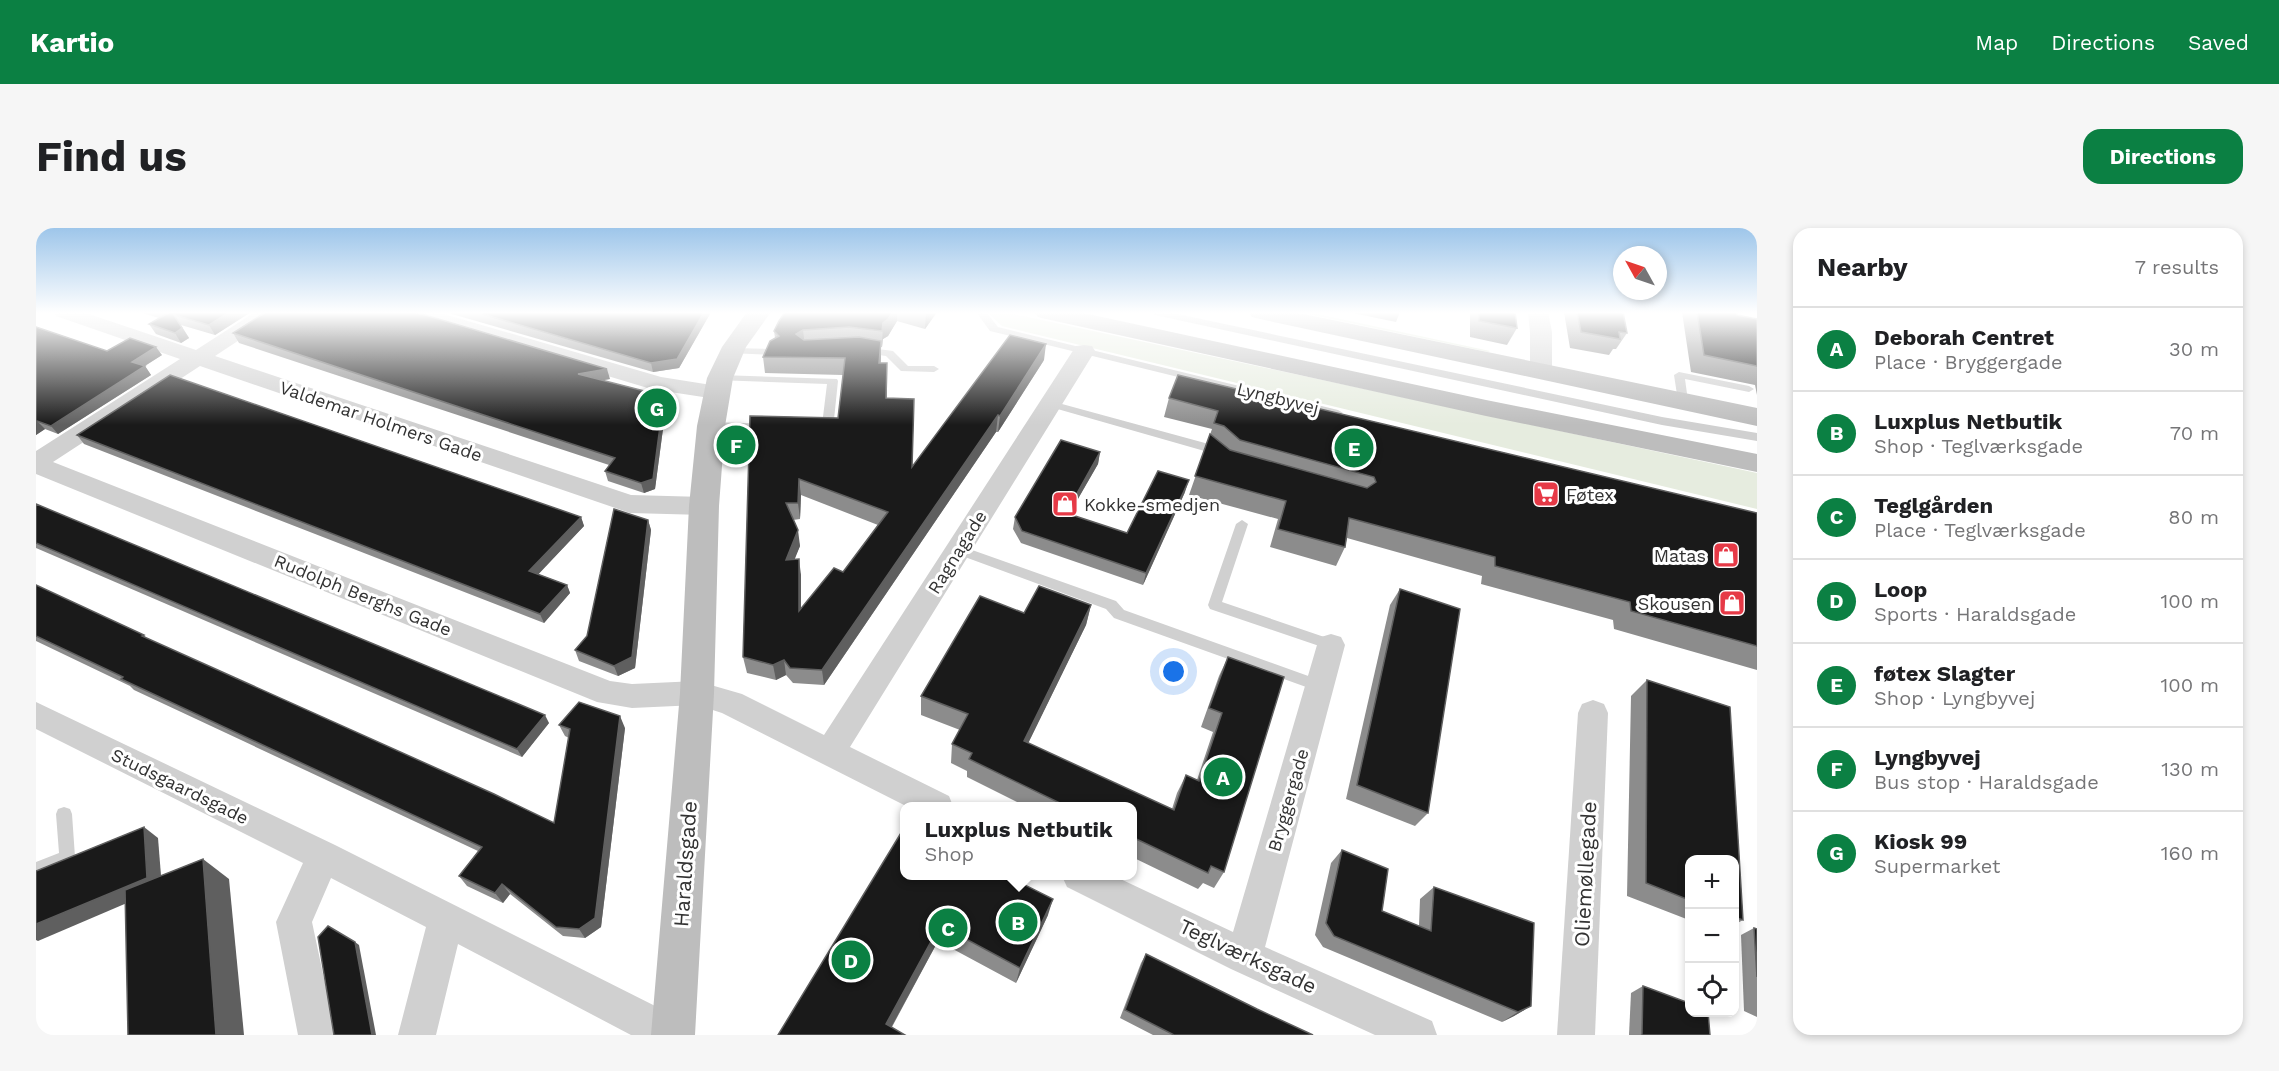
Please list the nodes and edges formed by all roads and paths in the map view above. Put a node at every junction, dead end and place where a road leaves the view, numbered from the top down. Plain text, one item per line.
1 (173, 350) edge
2 (210, 350) edge
3 (543, 350) edge
4 (734, 350) edge
5 (863, 350) edge
6 (1078, 350) edge
7 (1219, 350) edge
8 (1330, 350) edge
9 (1464, 350) edge
10 (1541, 350) edge
11 (1083, 351) junction
12 (774, 352) edge
13 (197, 358) junction
14 (1541, 364) junction
15 (934, 369) dead end
16 (722, 373) junction
17 (1749, 388) edge
18 (1683, 401) junction
19 (1051, 404) junction
20 (1351, 416) edge
21 (1757, 417) edge
22 (711, 426) junction
23 (780, 428) edge
24 (804, 429) edge
25 (1757, 437) edge
26 (36, 463) edge
27 (1228, 464) edge
28 (1757, 464) edge
29 (704, 506) junction
30 (1242, 524) dead end
31 (958, 550) junction
32 (1331, 645) joint
33 (1320, 686) junction
34 (697, 693) junction
35 (1593, 713) dead end
36 (36, 716) edge
37 (830, 752) junction
38 (927, 802) edge
39 (64, 813) dead end
40 (323, 856) junction
41 (36, 870) edge
42 (1087, 880) edge
43 (446, 919) junction
44 (1244, 956) junction
45 (317, 1035) edge
46 (417, 1035) edge
47 (672, 1035) edge
48 (1418, 1035) edge
49 (1576, 1035) edge

1 - 13 street, Valdemar Holmers Gade
2 - 13 street
3 - 16 street
4 - 16 street, Haraldsgade
5 - 15 lane
6 - 11 lane, Lyngbyvej
7 - 28 street, Lyngbyvej
8 - 25 lane
9 - 14 street
10 - 14 street
11 - 19 street, Ragnagade
11 - 20 lane, Lyngbyvej
12 - 16 lane
13 - 26 street
13 - 29 street, Valdemar Holmers Gade
14 - 18 street
16 - 22 street, Haraldsgade
16 - 24 lane
17 - 18 lane
18 - 21 street
19 - 27 lane
19 - 31 street, Ragnagade
22 - 23 lane
22 - 29 street, Haraldsgade
26 - 34 street, Rudolph Berghs Gade
29 - 34 street, Haraldsgade
30 - 32 lane
31 - 33 lane
31 - 37 street, Ragnagade
32 - 33 street, Bryggergade
33 - 44 street, Bryggergade
34 - 37 street
34 - 47 street, Haraldsgade
35 - 49 street, Oliemøllegade
36 - 40 street, Studsgaardsgade
37 - 38 street
39 - 41 lane
40 - 43 street, Studsgaardsgade
40 - 45 street
42 - 44 street, Teglværksgade
43 - 46 street
43 - 47 street, Studsgaardsgade
44 - 48 street, Teglværksgade

